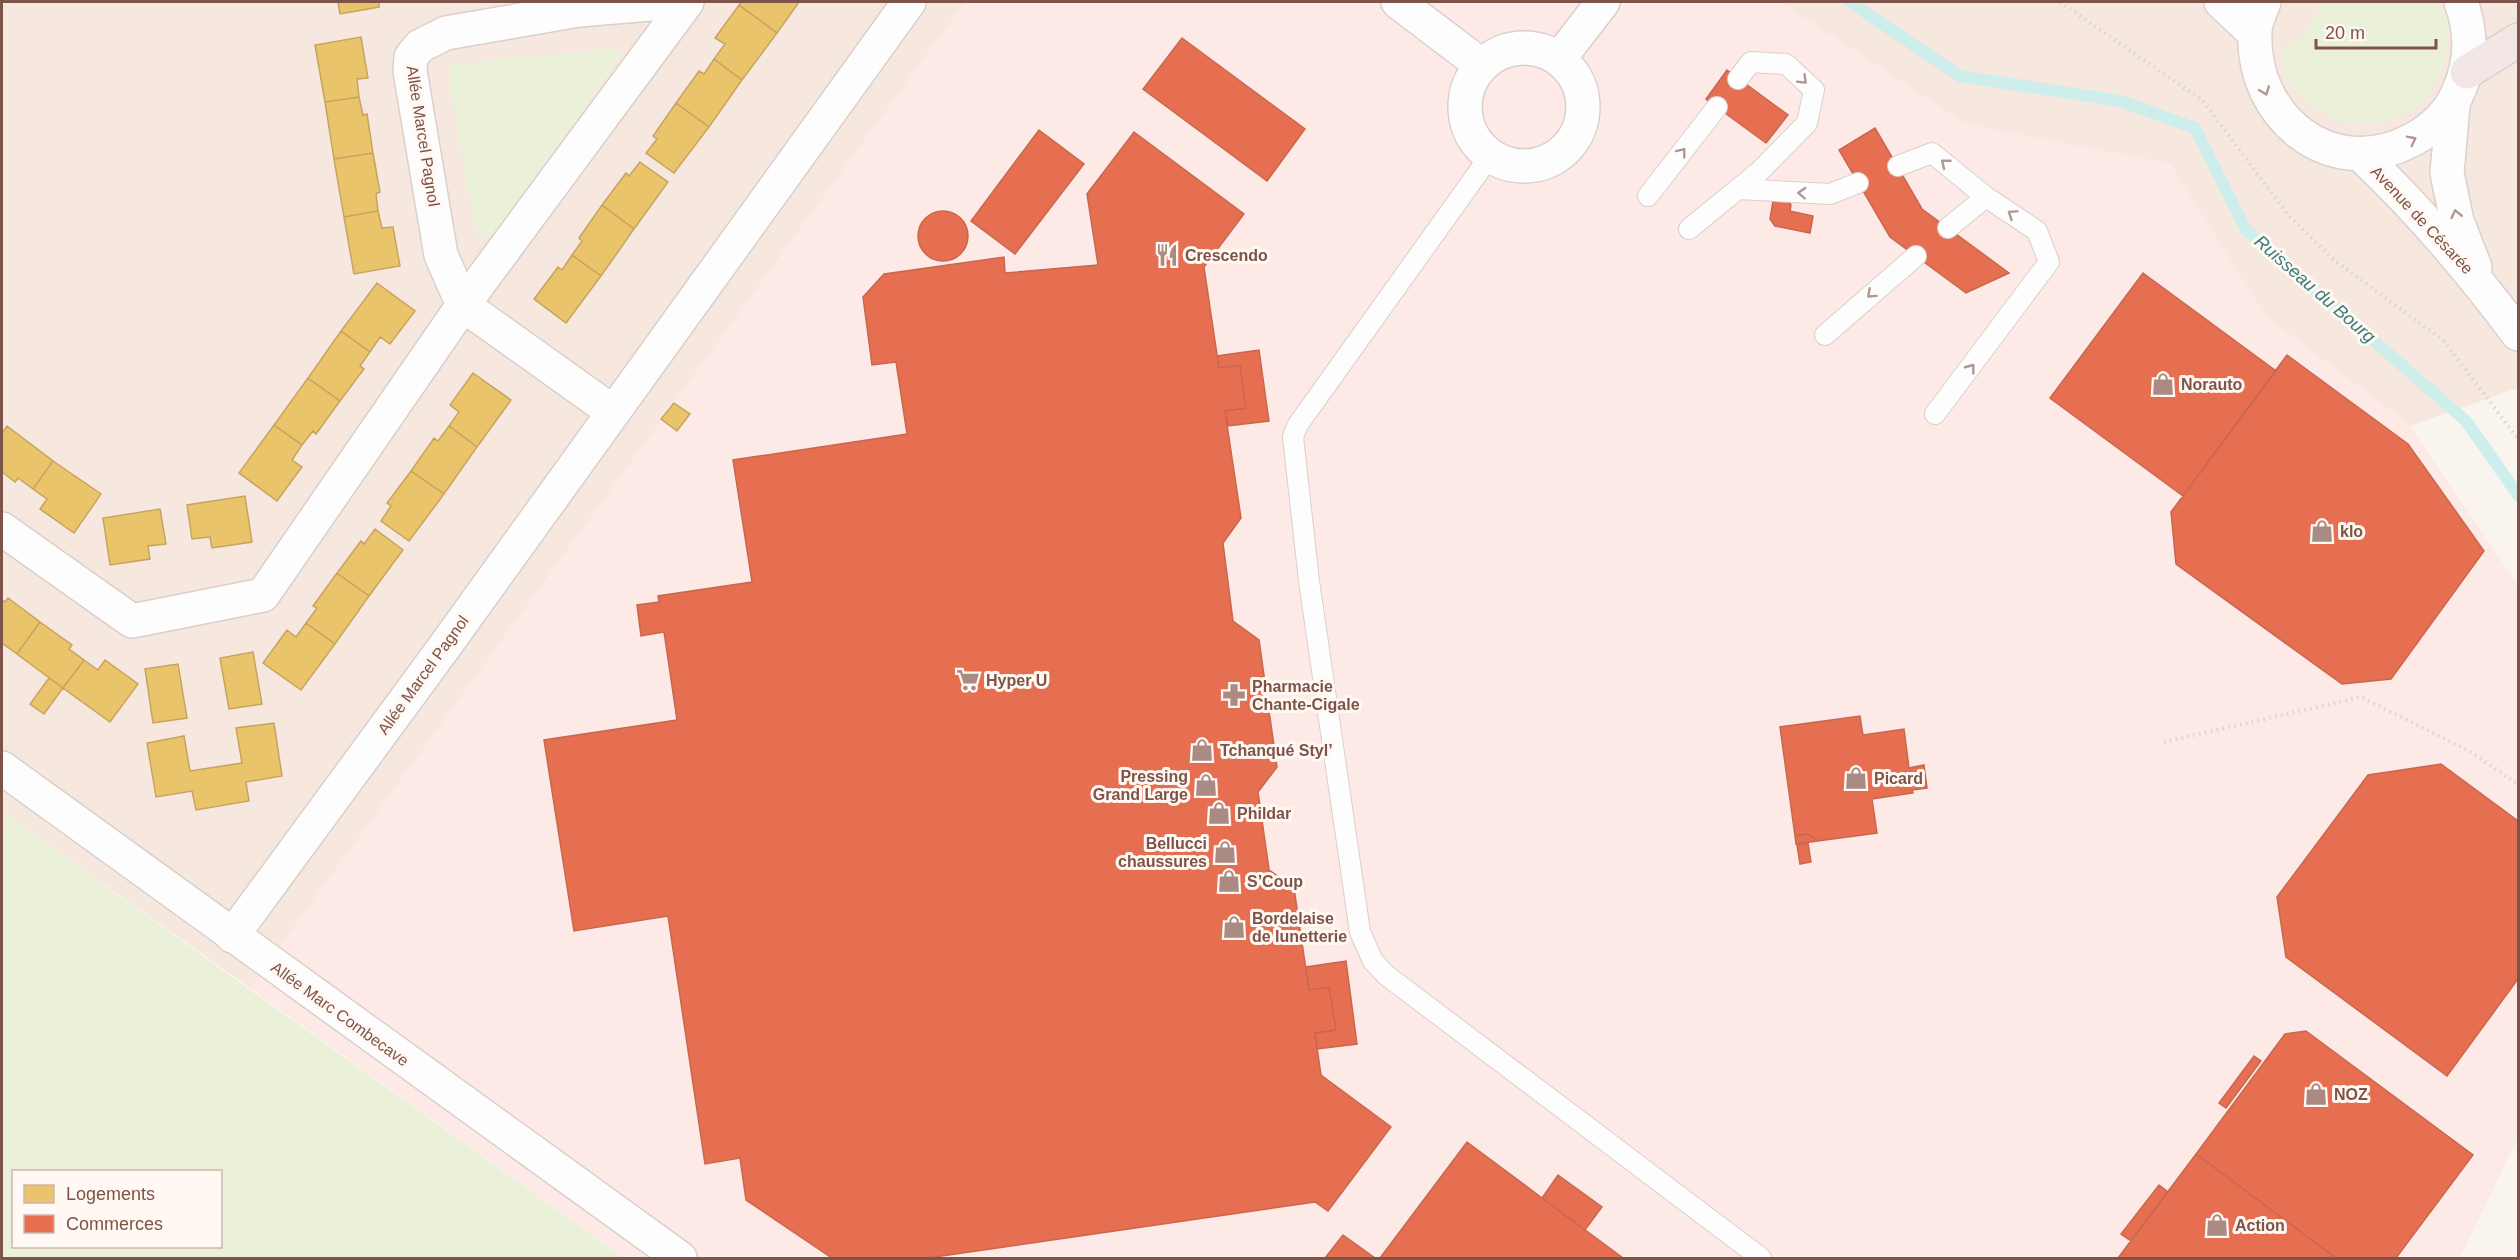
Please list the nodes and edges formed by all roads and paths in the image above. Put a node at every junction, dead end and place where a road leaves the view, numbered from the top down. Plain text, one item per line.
1 (674, 2) edge
2 (687, 2) edge
3 (909, 2) edge
4 (1398, 2) edge
5 (1603, 2) edge
6 (2060, 2) edge
7 (2221, 2) edge
8 (2264, 2) edge
9 (2461, 2) edge
10 (2255, 34) junction
11 (2518, 40) edge
12 (1558, 59) junction
13 (1481, 65) junction
14 (2467, 72) junction
15 (1738, 79) dead end
16 (2453, 105) junction
17 (1717, 107) dead end
18 (2360, 154) junction
19 (1490, 156) junction
20 (1898, 166) dead end
21 (1858, 183) dead end
22 (1739, 189) junction
23 (1647, 196) dead end
24 (1986, 196) junction
25 (1948, 228) dead end
26 (1689, 229) dead end
27 (1916, 256) dead end
28 (2484, 288) junction
29 (463, 305) junction
30 (2518, 334) edge
31 (1825, 336) dead end
32 (613, 412) junction
33 (1935, 414) dead end
34 (2518, 439) edge
35 (2, 529) edge
36 (2164, 742) dead end
37 (2, 768) edge
38 (2518, 784) edge
39 (232, 936) junction
40 (680, 1258) edge
41 (1761, 1258) edge

1 - 29 street, Allée Marcel Pagnol
2 - 29 street
3 - 32 street, Allée Marcel Pagnol
4 - 13 street
5 - 12 street
6 - 34 path
7 - 10 street
8 - 10 street
9 - 14 street
10 -> 18 street
11 - 14 highway
12 - 13 street
12 - 19 street
13 - 19 street
14 - 16 street
15 -> 22 lane
18 -> 16 street
28 -> 16 street, Avenue de Césarée
23 -> 17 lane
18 - 28 street, Avenue de Césarée
19 - 41 lane
24 -> 20 lane
21 -> 22 lane
22 - 26 lane
24 - 25 lane
33 -> 24 lane
27 -> 31 lane
28 - 30 street, Avenue de Césarée
29 - 32 street
29 - 35 street
32 - 39 street, Allée Marcel Pagnol
36 - 38 path
37 - 39 street, Allée Marc Combecave
39 - 40 street, Allée Marc Combecave

